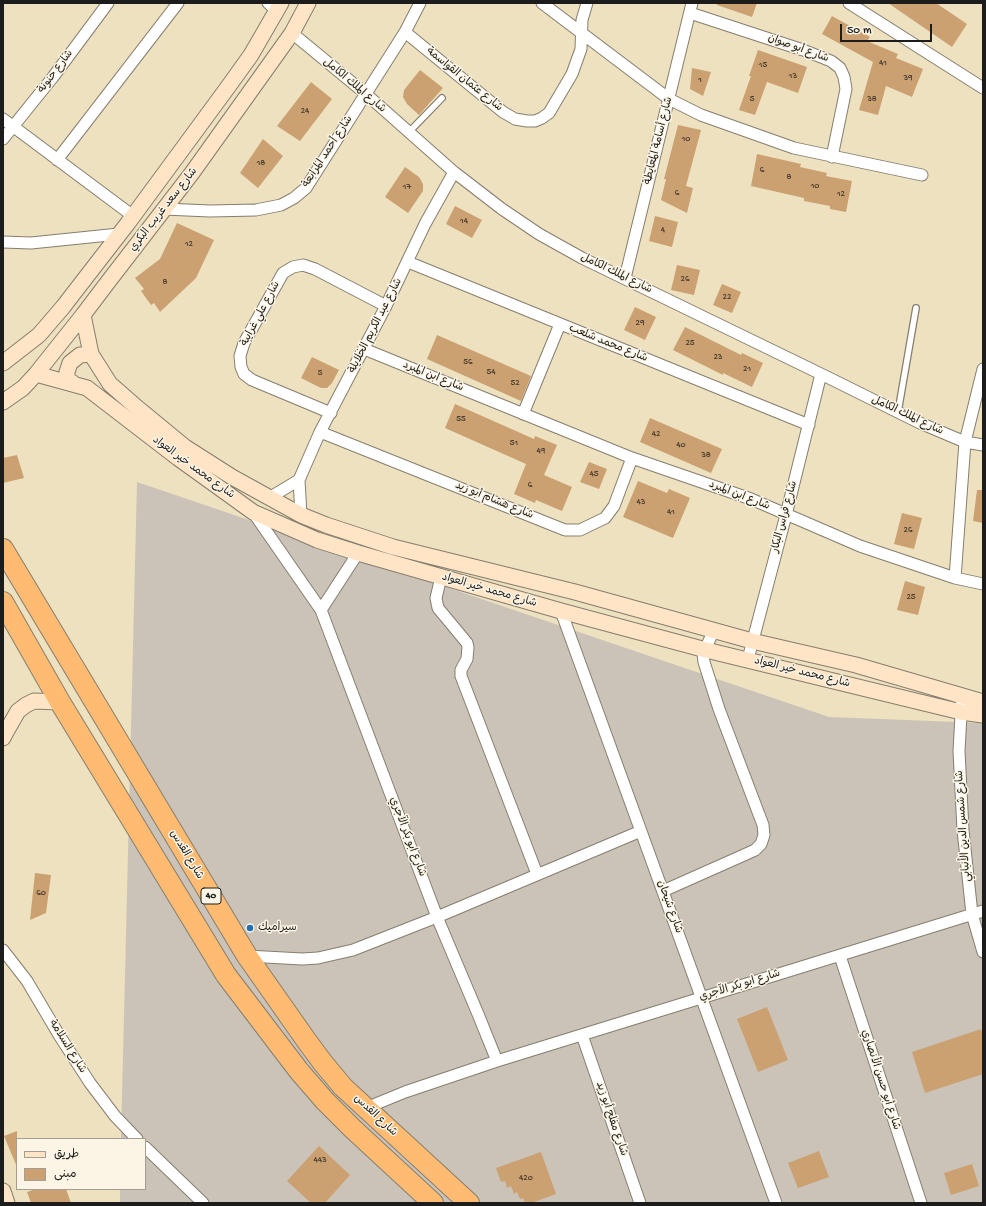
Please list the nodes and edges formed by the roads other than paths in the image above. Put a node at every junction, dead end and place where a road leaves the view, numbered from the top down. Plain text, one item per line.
1 (178, 3) edge
2 (308, 3) edge
3 (420, 3) edge
4 (542, 3) edge
5 (587, 3) edge
6 (849, 3) edge
7 (104, 4) edge
8 (275, 6) edge
9 (691, 8) edge
10 (406, 32) junction
11 (292, 33) junction
12 (582, 34) junction
13 (983, 88) edge
14 (366, 94) junction
15 (442, 98) dead end
16 (669, 99) junction
17 (3, 119) edge
18 (14, 128) junction
19 (408, 132) junction
20 (3, 140) edge
21 (832, 157) junction
22 (57, 160) junction
23 (454, 172) junction
24 (922, 175) dead end
25 (164, 209) junction
26 (134, 216) junction
27 (119, 234) junction
28 (3, 242) edge
29 (408, 262) junction
30 (624, 278) junction
31 (386, 306) junction
32 (916, 308) dead end
33 (83, 315) junction
34 (560, 324) junction
35 (364, 349) junction
36 (91, 354) junction
37 (3, 363) edge
38 (983, 370) edge
39 (36, 374) junction
40 (821, 374) junction
41 (73, 383) junction
42 (3, 402) edge
43 (898, 412) junction
44 (332, 413) junction
45 (523, 414) junction
46 (809, 425) junction
47 (320, 432) junction
48 (965, 442) junction
49 (983, 445) edge
50 (632, 458) junction
51 (299, 480) junction
52 (270, 498) junction
53 (253, 512) junction
54 (301, 514) junction
55 (786, 514) junction
56 (3, 549) edge
57 (358, 553) junction
58 (441, 577) junction
59 (955, 578) junction
60 (983, 584) edge
61 (3, 602) edge
62 (321, 610) junction
63 (561, 611) junction
64 (714, 630) junction
65 (752, 641) junction
66 (706, 650) junction
67 (748, 659) junction
68 (60, 702) junction
69 (983, 702) edge
70 (962, 705) junction
71 (983, 715) edge
72 (3, 738) edge
73 (641, 831) junction
74 (537, 874) junction
75 (663, 890) junction
76 (983, 911) edge
77 (972, 914) junction
78 (437, 917) junction
79 (3, 950) edge
80 (983, 952) edge
81 (248, 956) junction
82 (840, 956) junction
83 (701, 997) junction
84 (582, 1036) junction
85 (497, 1061) junction
86 (366, 1108) junction
87 (136, 1138) edge
88 (146, 1148) edge
89 (3, 1191) edge
90 (7, 1203) edge
91 (203, 1203) edge
92 (433, 1203) edge
93 (469, 1203) edge
94 (640, 1203) edge
95 (776, 1203) edge
96 (921, 1203) edge

1 - 22 street
2 - 11 street, شارع سعد غريب البكري
3 - 10 street, شارع أحمد المرابعة
4 - 12 street
5 - 12 street, شارع عثمان القواسمة
6 - 13 street
7 - 18 street, شارع حنونة
8 - 26 street, شارع سعد غريب البكري
9 - 16 street, شارع أسامة المعايطة
9 - 21 street, شارع أبو صوان
10 - 12 street, شارع عثمان القواسمة
10 - 14 street, شارع أحمد المرابعة
11 - 14 street, شارع الملك الكامل
11 - 25 street, شارع سعد غريب البكري
12 - 16 street
14 - 19 street, شارع الملك الكامل
14 - 25 street, شارع أحمد المرابعة
15 - 19 lane
16 - 21 street
16 - 30 street, شارع أسامة المعايطة
17 - 18 street
18 - 20 street, شارع حنونة
18 - 22 street
19 - 23 street, شارع الملك الكامل
21 - 24 street
22 - 26 street
23 - 29 street, شارع عبد الكريم الخلايلة
23 - 30 street, شارع الملك الكامل
25 - 33 street, شارع سعد غريب البكري
26 - 27 street, شارع سعد غريب البكري
27 - 28 street
27 - 37 street, شارع سعد غريب البكري
29 - 31 street, شارع عبد الكريم الخلايلة
29 - 34 street, شارع محمد شلعب
30 - 40 street, شارع الملك الكامل
31 - 35 street, شارع عبد الكريم الخلايلة
31 - 44 street, شارع علي غرايبة
32 - 43 lane
33 - 36 street, شارع محمد خير العواد
33 - 39 street, شارع سعد غريب البكري
34 - 45 street
34 - 46 street, شارع محمد شلعب
35 - 44 street, شارع عبد الكريم الخلايلة
35 - 45 street, شارع ابن المبرد
36 - 41 street
36 - 52 street, شارع محمد خير العواد
38 - 48 street
39 - 41 street, شارع محمد خير العواد
39 - 42 street, شارع سعد غريب البكري
40 - 43 street, شارع الملك الكامل
40 - 46 street, شارع فراس البكار
41 - 53 street, شارع محمد خير العواد
43 - 48 street, شارع الملك الكامل
44 - 47 street, شارع عبد الكريم الخلايلة
45 - 50 street, شارع ابن المبرد
46 - 55 street, شارع فراس البكار
47 - 50 street, شارع هشام أبو زيد
47 - 51 street, شارع عبد الكريم الخلايلة
48 - 49 street, شارع الملك الكامل
48 - 59 street
50 - 55 street, شارع ابن المبرد
51 - 52 street
51 - 54 street, شارع عبد الكريم الخلايلة
52 - 54 street, شارع محمد خير العواد
53 - 57 street, شارع محمد خير العواد
53 - 62 street, شارع ابو بكر الآجري
54 - 64 street, شارع محمد خير العواد
55 - 59 street, شارع ابن المبرد
55 - 65 street, شارع فراس البكار
56 - 81 highway, شارع القدس / 40
57 - 58 street, شارع محمد خير العواد
57 - 62 street
58 - 63 street, شارع محمد خير العواد
58 - 74 street
59 - 60 street, شارع ابن المبرد
61 - 68 highway, 40
62 - 78 street, شارع ابو بكر الآجري
63 - 66 street, شارع محمد خير العواد
63 - 73 street, شارع شيحان
64 - 65 street, شارع محمد خير العواد
64 - 66 street
65 - 67 street, شارع فراس البكار
65 - 70 street, شارع محمد خير العواد
66 - 67 street, شارع محمد خير العواد
66 - 75 street
67 - 70 street, شارع محمد خير العواد
68 - 72 street
68 - 92 highway, 40
69 - 70 street, شارع محمد خير العواد
70 - 71 street, شارع محمد خير العواد
70 - 77 street, شارع شمس الدين الأنبابي
73 - 74 street
73 - 75 street, شارع شيحان
74 - 78 street
75 - 83 street, شارع شيحان
76 - 77 street, شارع ابو بكر الآجري
77 - 80 street, شارع شمس الدين الأنبابي
77 - 82 street, شارع ابو بكر الآجري
78 - 81 street
78 - 85 street, شارع ابو بكر الآجري
79 - 87 street, شارع السلامة
81 - 86 highway, شارع القدس / 40
82 - 83 street, شارع ابو بكر الآجري
82 - 96 street, شارع أبو حسن الأنصاري
83 - 84 street, شارع ابو بكر الآجري
83 - 95 street, شارع شيحان
84 - 85 street, شارع ابو بكر الآجري
84 - 94 street, شارع مفلح أبو زيد
85 - 86 street, شارع ابو بكر الآجري
86 - 93 highway, شارع القدس / 40
88 - 91 street
89 - 90 street

